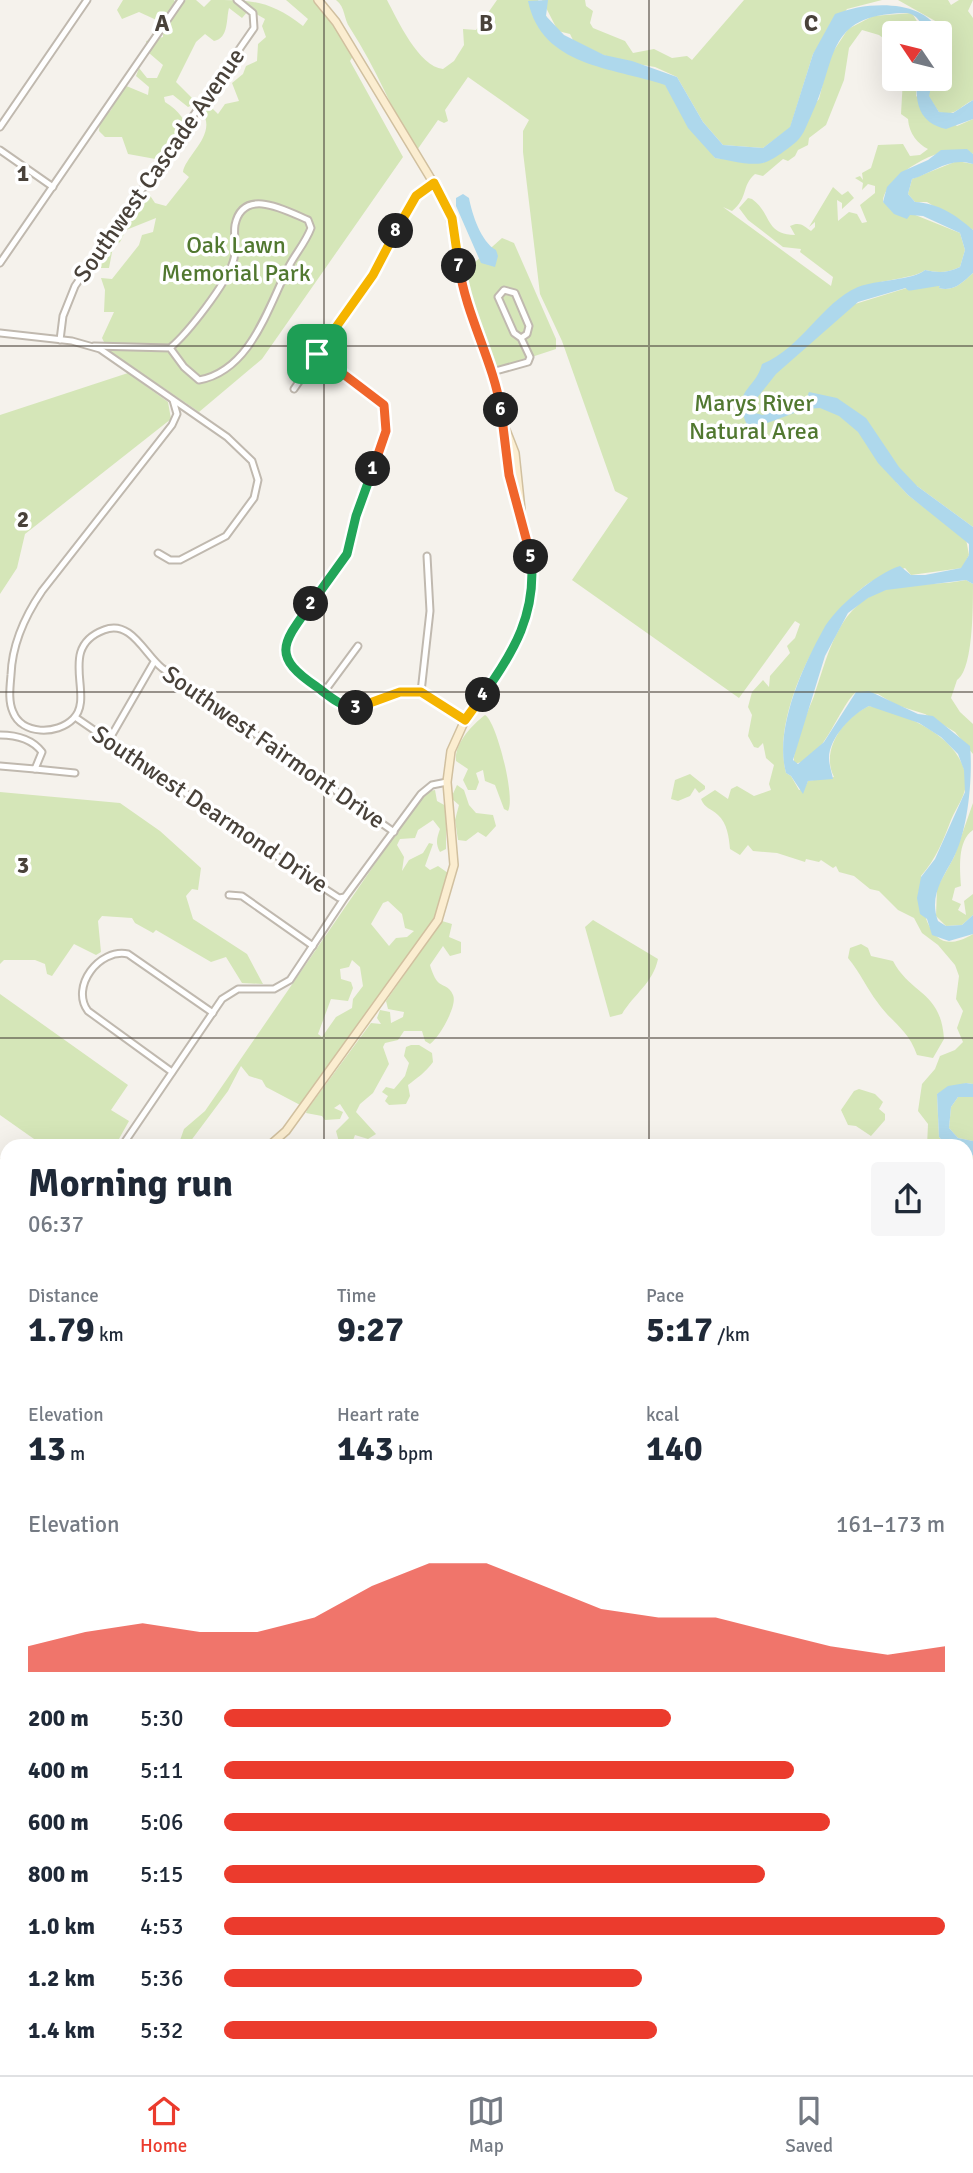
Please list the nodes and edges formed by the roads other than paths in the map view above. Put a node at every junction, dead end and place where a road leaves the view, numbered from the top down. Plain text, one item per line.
1 (88, 0) edge
2 (181, 0) edge
3 (237, 0) edge
4 (318, 0) edge
5 (0, 127) edge
6 (0, 150) edge
7 (434, 183) junction
8 (52, 187) junction
9 (0, 263) edge
10 (0, 332) edge
11 (521, 338) junction
12 (60, 340) junction
13 (94, 346) junction
14 (170, 348) junction
15 (317, 354) junction
16 (492, 372) junction
17 (294, 389) dead end
18 (173, 401) junction
19 (158, 553) dead end
20 (427, 556) dead end
21 (358, 646) dead end
22 (154, 662) junction
23 (324, 692) junction
24 (421, 692) junction
25 (75, 717) junction
26 (465, 720) junction
27 (29, 728) junction
28 (0, 735) edge
29 (25, 740) junction
30 (109, 740) junction
31 (0, 766) edge
32 (35, 769) junction
33 (75, 773) dead end
34 (447, 782) junction
35 (394, 832) junction
36 (229, 895) dead end
37 (345, 897) junction
38 (313, 946) junction
39 (213, 1013) junction
40 (173, 1072) junction
41 (127, 1139) edge
42 (280, 1139) edge

1 - 5 street
2 - 8 street
3 - 12 street, Southwest Cascade Avenue
4 - 7 street
6 - 8 street
7 - 15 street
7 - 16 street
8 - 9 street
10 - 12 street
11 - 11 street
11 - 16 street
12 - 13 street
13 - 14 street
13 - 18 street
14 - 14 street
15 - 17 street
15 - 23 street
16 - 26 street
18 - 19 street
18 - 27 street
20 - 24 street
21 - 23 street
22 - 25 street, Southwest Fairmont Drive
22 - 30 street
22 - 35 street, Southwest Fairmont Drive
23 - 24 street
24 - 26 street
25 - 27 street
25 - 30 street, Southwest Dearmond Drive
26 - 34 street
27 - 29 street
28 - 29 street
29 - 32 street
30 - 37 street, Southwest Dearmond Drive
31 - 32 street
32 - 33 street
34 - 35 street
34 - 42 street
35 - 37 street
36 - 38 street
37 - 38 street
38 - 39 street
39 - 40 street
39 - 40 street
40 - 41 street

